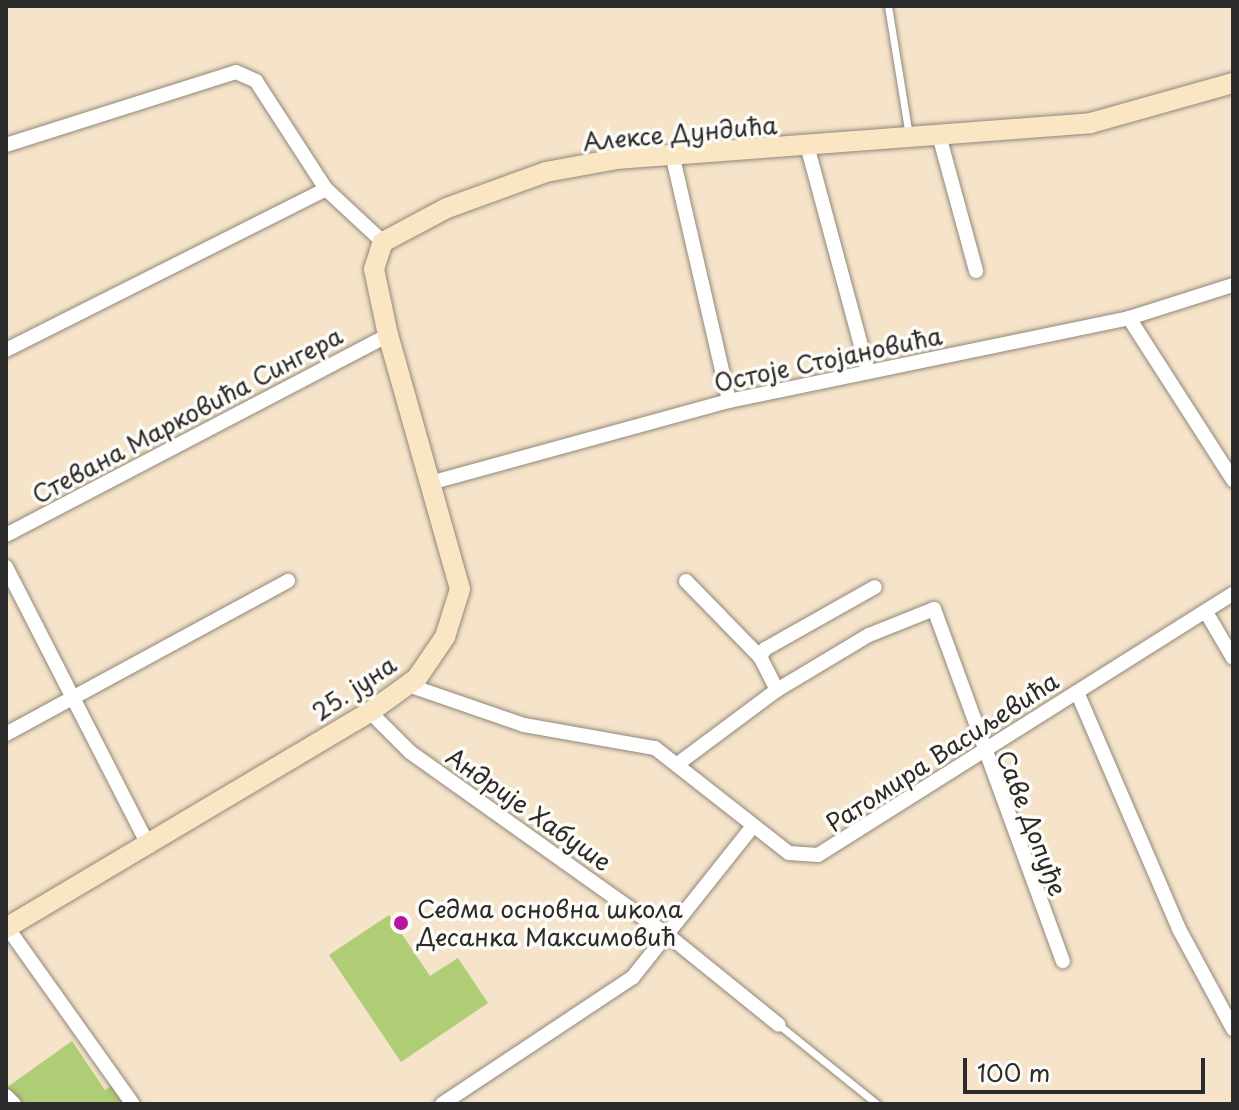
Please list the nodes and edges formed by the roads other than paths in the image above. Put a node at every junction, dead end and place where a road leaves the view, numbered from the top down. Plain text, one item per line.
1 (888, 6) edge
2 (1233, 83) edge
3 (940, 139) junction
4 (910, 142) junction
5 (6, 145) edge
6 (808, 149) junction
7 (673, 158) junction
8 (326, 189) junction
9 (383, 242) junction
10 (976, 271) dead end
11 (1233, 285) edge
12 (1129, 318) junction
13 (388, 335) junction
14 (6, 350) edge
15 (868, 372) junction
16 (729, 401) junction
17 (1233, 480) edge
18 (434, 482) junction
19 (6, 535) edge
20 (6, 567) edge
21 (288, 581) dead end
22 (686, 581) dead end
23 (875, 587) dead end
24 (1233, 594) edge
25 (1206, 612) junction
26 (760, 657) junction
27 (1233, 658) edge
28 (408, 685) junction
29 (777, 690) junction
30 (1077, 692) junction
31 (73, 697) junction
32 (370, 712) junction
33 (6, 734) edge
34 (981, 754) junction
35 (679, 763) junction
36 (753, 826) junction
37 (149, 847) junction
38 (7, 928) edge
39 (669, 936) junction
40 (1063, 961) dead end
41 (779, 1025) joint
42 (1233, 1029) edge
43 (6, 1096) edge
44 (14, 1104) edge
45 (133, 1104) edge
46 (442, 1104) edge
47 (877, 1104) edge

1 - 4 lane
2 - 3 street, Алексе Дундића
3 - 4 street, Алексе Дундића
3 - 10 street
4 - 6 street, Алексе Дундића
5 - 8 street
6 - 7 street, Алексе Дундића
6 - 15 street
7 - 9 street, Алексе Дундића
7 - 16 street
8 - 9 street
8 - 14 street
9 - 13 street, 25. јуна
11 - 12 street, Остоје Стојановића
12 - 15 street, Остоје Стојановића
12 - 17 street
13 - 18 street, 25. јуна
13 - 19 street, Стевана Марковића Сингера
15 - 16 street, Остоје Стојановића
16 - 18 street, Остоје Стојановића
18 - 28 street, 25. јуна
20 - 31 street
21 - 31 street
22 - 26 street
23 - 26 street
24 - 25 street, Ратомира Васиљевића
25 - 27 street
25 - 30 street, Ратомира Васиљевића
26 - 29 street
28 - 32 street, 25. јуна
28 - 35 street, Ратомира Васиљевића
29 - 34 street, Саве Допуђе
29 - 35 street
30 - 34 street, Ратомира Васиљевића
30 - 42 street
31 - 33 street
31 - 37 street
32 - 37 street, 25. јуна
32 - 39 street, Андрије Хабуше
34 - 36 street, Ратомира Васиљевића
34 - 40 street, Саве Допуђе
35 - 36 street, Ратомира Васиљевића
36 - 39 street
37 - 38 street, 25. јуна
38 - 45 street
39 - 41 street, Андрије Хабуше
39 - 46 street
41 - 47 lane
43 - 44 street

